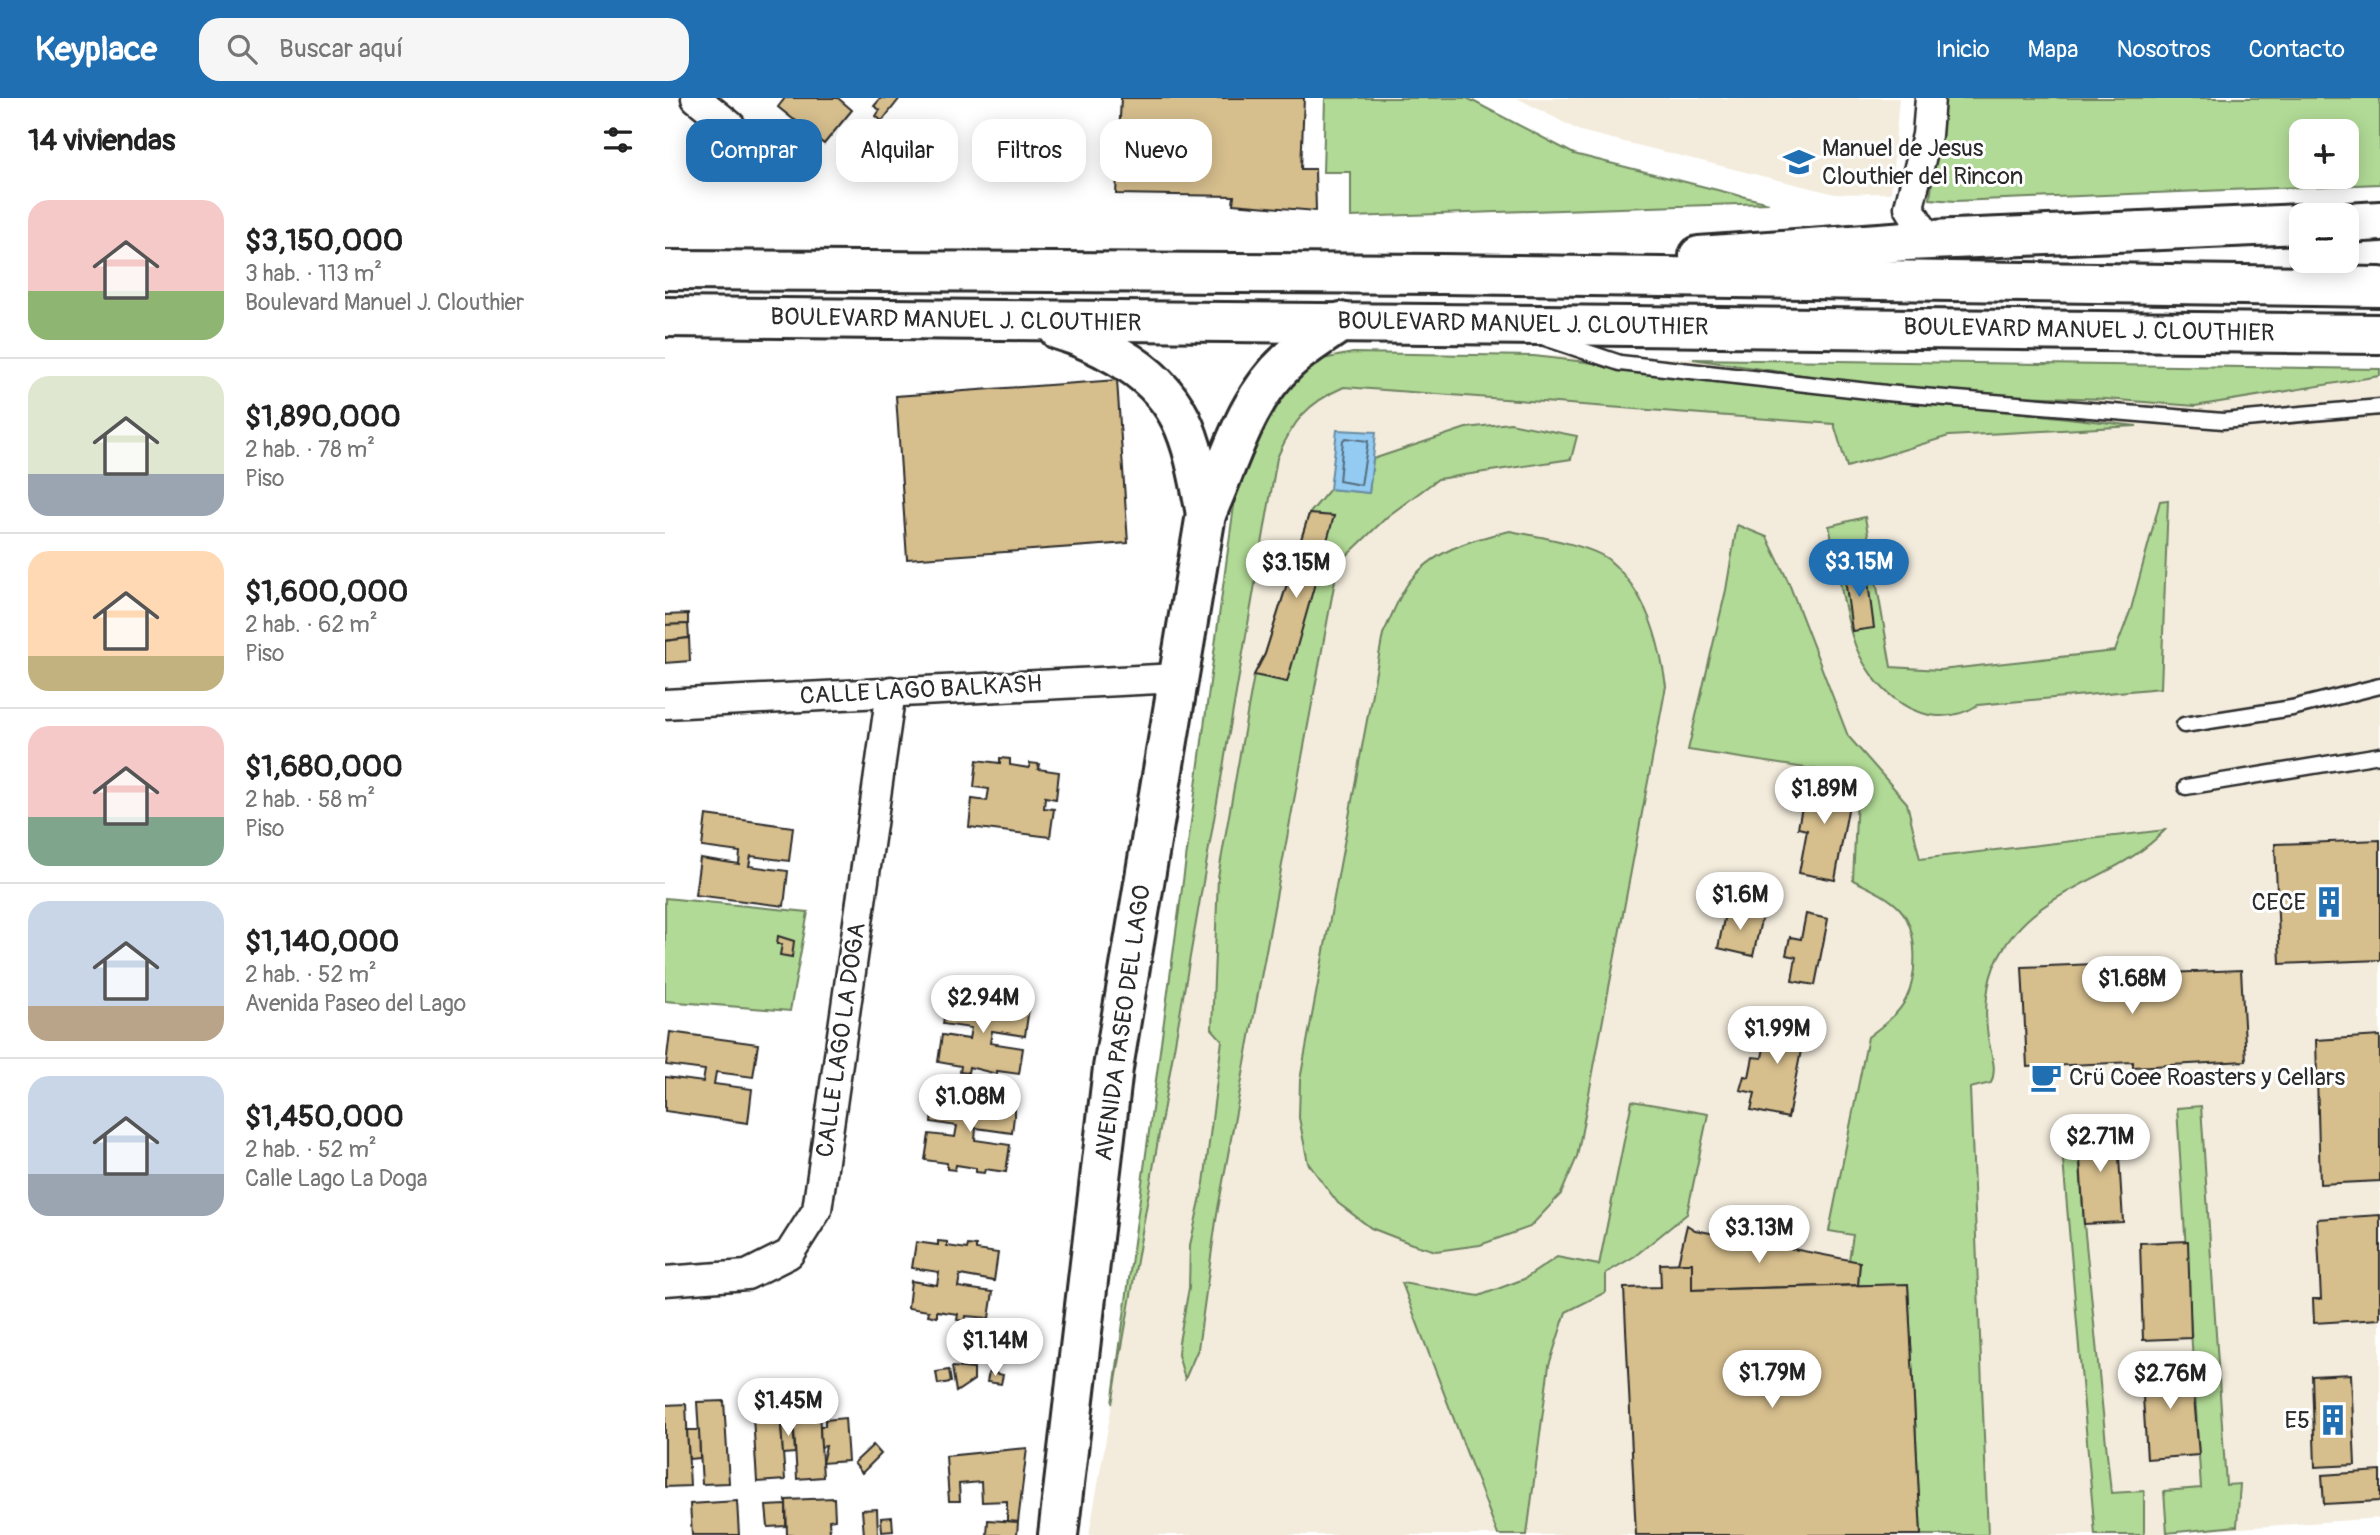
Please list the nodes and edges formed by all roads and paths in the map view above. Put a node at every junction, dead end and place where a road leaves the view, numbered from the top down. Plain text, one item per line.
1 (696, 98) edge
2 (1930, 98) edge
3 (722, 119) edge
4 (2380, 221) edge
5 (2359, 222) edge
6 (2289, 225) edge
7 (1929, 240) junction
8 (665, 270) edge
9 (1442, 274) junction
10 (2380, 287) edge
11 (665, 317) edge
12 (1030, 322) junction
13 (1341, 322) junction
14 (1506, 325) junction
15 (2380, 334) edge
16 (2380, 407) edge
17 (1206, 514) junction
18 (1178, 678) junction
19 (2380, 686) edge
20 (891, 691) junction
21 (665, 704) edge
22 (2184, 725) dead end
23 (2380, 755) edge
24 (2186, 787) dead end
25 (665, 1281) edge
26 (1058, 1535) edge

1 - 3 street
2 - 7 street
4 - 5 main road
6 - 7 main road
7 - 9 main road
8 - 9 main road, BOULEVARD MANUEL J. CLOUTHIER
9 - 10 main road, BOULEVARD MANUEL J. CLOUTHIER
11 - 12 main road, BOULEVARD MANUEL J. CLOUTHIER
12 - 13 main road, BOULEVARD MANUEL J. CLOUTHIER
12 - 17 main road
13 - 14 main road, BOULEVARD MANUEL J. CLOUTHIER
13 - 17 main road
14 - 15 main road, BOULEVARD MANUEL J. CLOUTHIER
14 - 16 lane
17 - 18 main road, AVENIDA PASEO DEL LAGO
18 - 20 street, CALLE LAGO BALKASH
18 - 26 main road, AVENIDA PASEO DEL LAGO
19 - 22 lane
20 - 21 street, CALLE LAGO BALKASH
20 - 25 street, CALLE LAGO LA DOGA
23 - 24 lane

